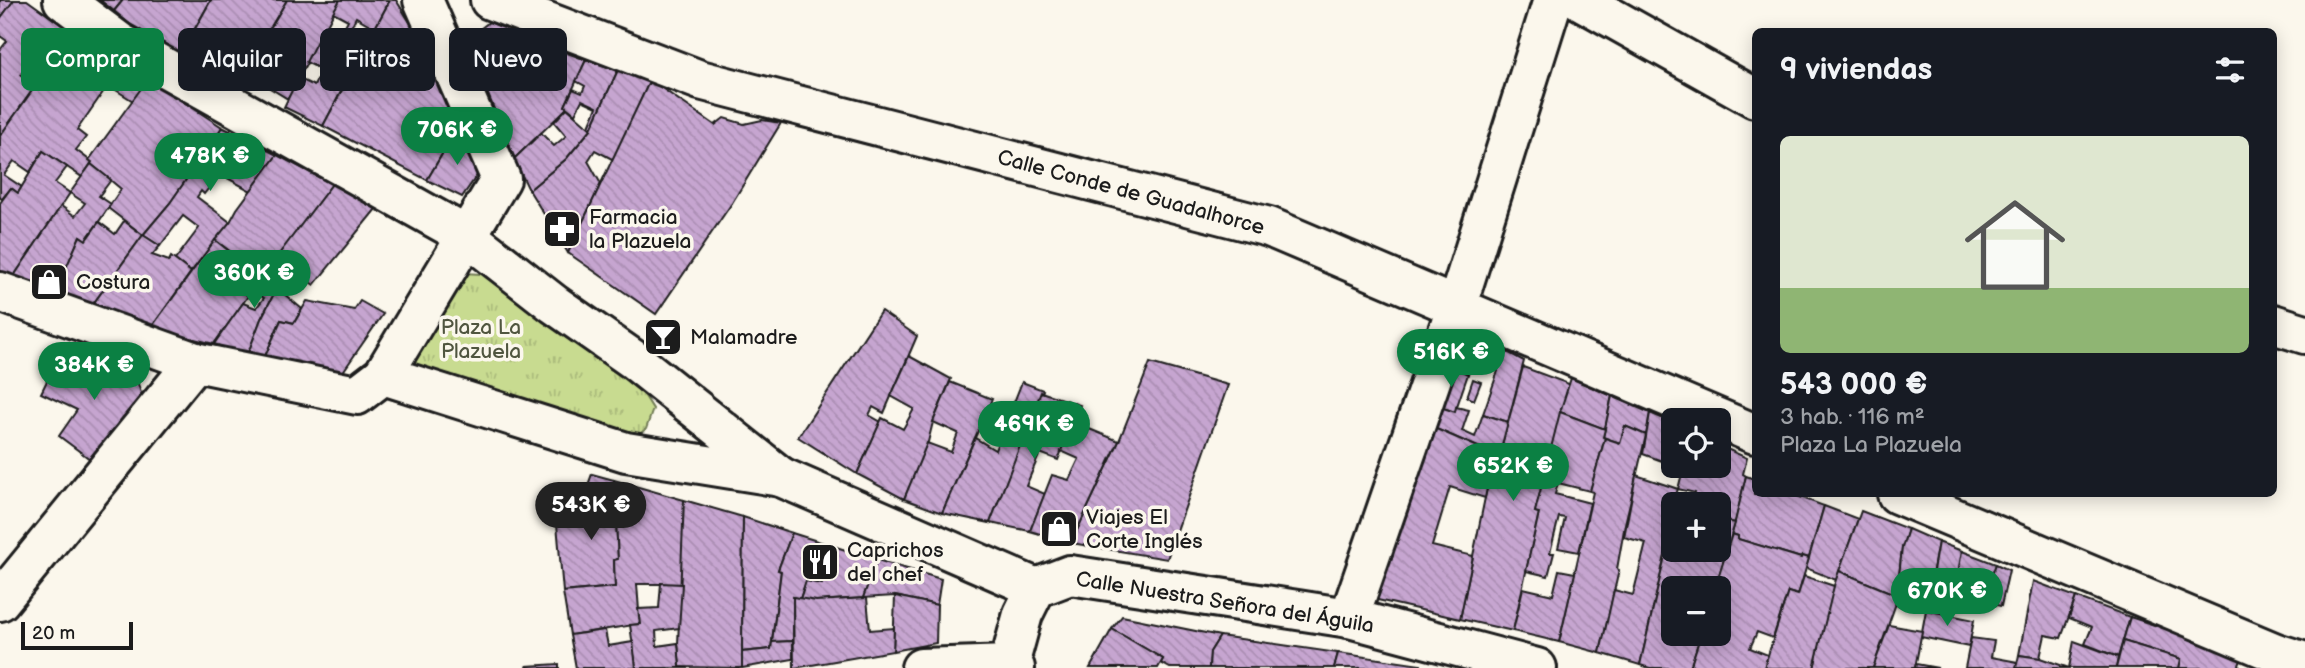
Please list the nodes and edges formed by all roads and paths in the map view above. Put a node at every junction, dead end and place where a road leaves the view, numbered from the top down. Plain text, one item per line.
1 (63, 0) edge
2 (423, 0) edge
3 (490, 0) edge
4 (1553, 0) edge
5 (1580, 0) edge
6 (1752, 96) edge
7 (467, 236) junction
8 (0, 292) edge
9 (1457, 305) junction
10 (2277, 325) edge
11 (2305, 334) edge
12 (195, 362) junction
13 (383, 374) junction
14 (1752, 433) edge
15 (780, 477) junction
16 (1904, 497) edge
17 (1036, 588) junction
18 (0, 601) edge
19 (1349, 618) junction
20 (2305, 662) edge
21 (1012, 666) edge
22 (935, 667) edge
23 (921, 668) edge
24 (1537, 668) edge

1 - 7 street
2 - 7 street
3 - 9 street, Calle Conde de Guadalhorce
4 - 9 street
5 - 6 street
7 - 13 street
7 - 15 street
8 - 12 street
9 - 14 street, Calle Conde de Guadalhorce
9 - 19 street
10 - 11 street
12 - 13 street
12 - 18 street
13 - 15 street
15 - 17 street
16 - 20 street
17 - 19 street, Calle Nuestra Señora del Águila
17 - 21 street
19 - 24 street, Calle Nuestra Señora del Águila
21 - 22 street
22 - 23 street

